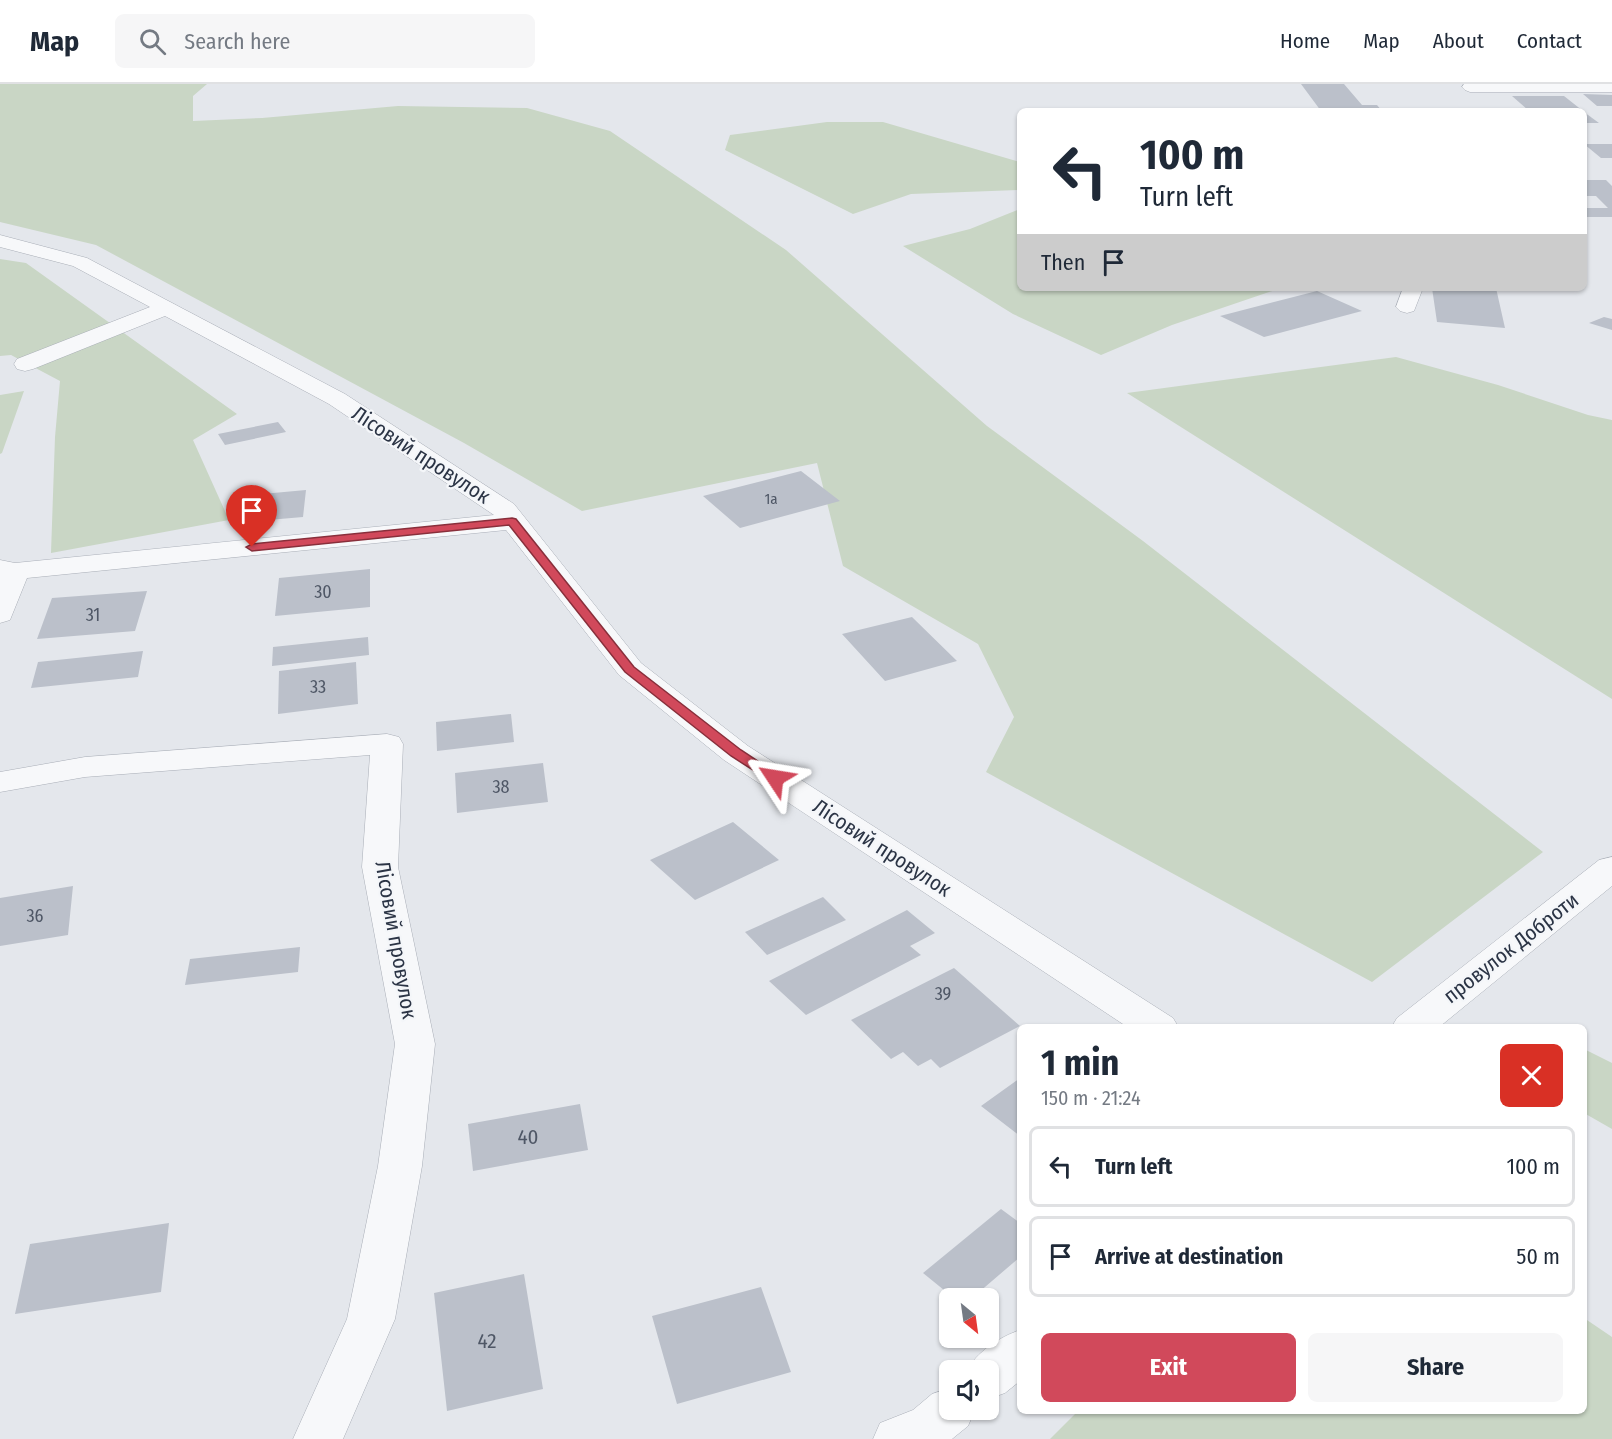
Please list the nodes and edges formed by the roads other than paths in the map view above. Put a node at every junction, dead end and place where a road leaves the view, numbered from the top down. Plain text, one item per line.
1 (1469, 85) edge
2 (1612, 87) edge
3 (1487, 103) dead end
4 (0, 241) edge
5 (167, 308) junction
6 (25, 364) dead end
7 (512, 521) junction
8 (8, 570) edge
9 (0, 614) edge
10 (0, 782) edge
11 (1612, 868) edge
12 (1153, 1024) edge
13 (1416, 1024) edge
14 (1017, 1354) edge
15 (999, 1369) edge
16 (318, 1439) edge

1 - 2 street
1 - 3 street
4 - 5 street, Лісовий провулок
5 - 6 street
5 - 7 street, Лісовий провулок
7 - 8 street
7 - 12 street, Лісовий провулок
8 - 9 street
10 - 16 street, Лісовий провулок
11 - 13 street, провулок Доброти
14 - 15 street

